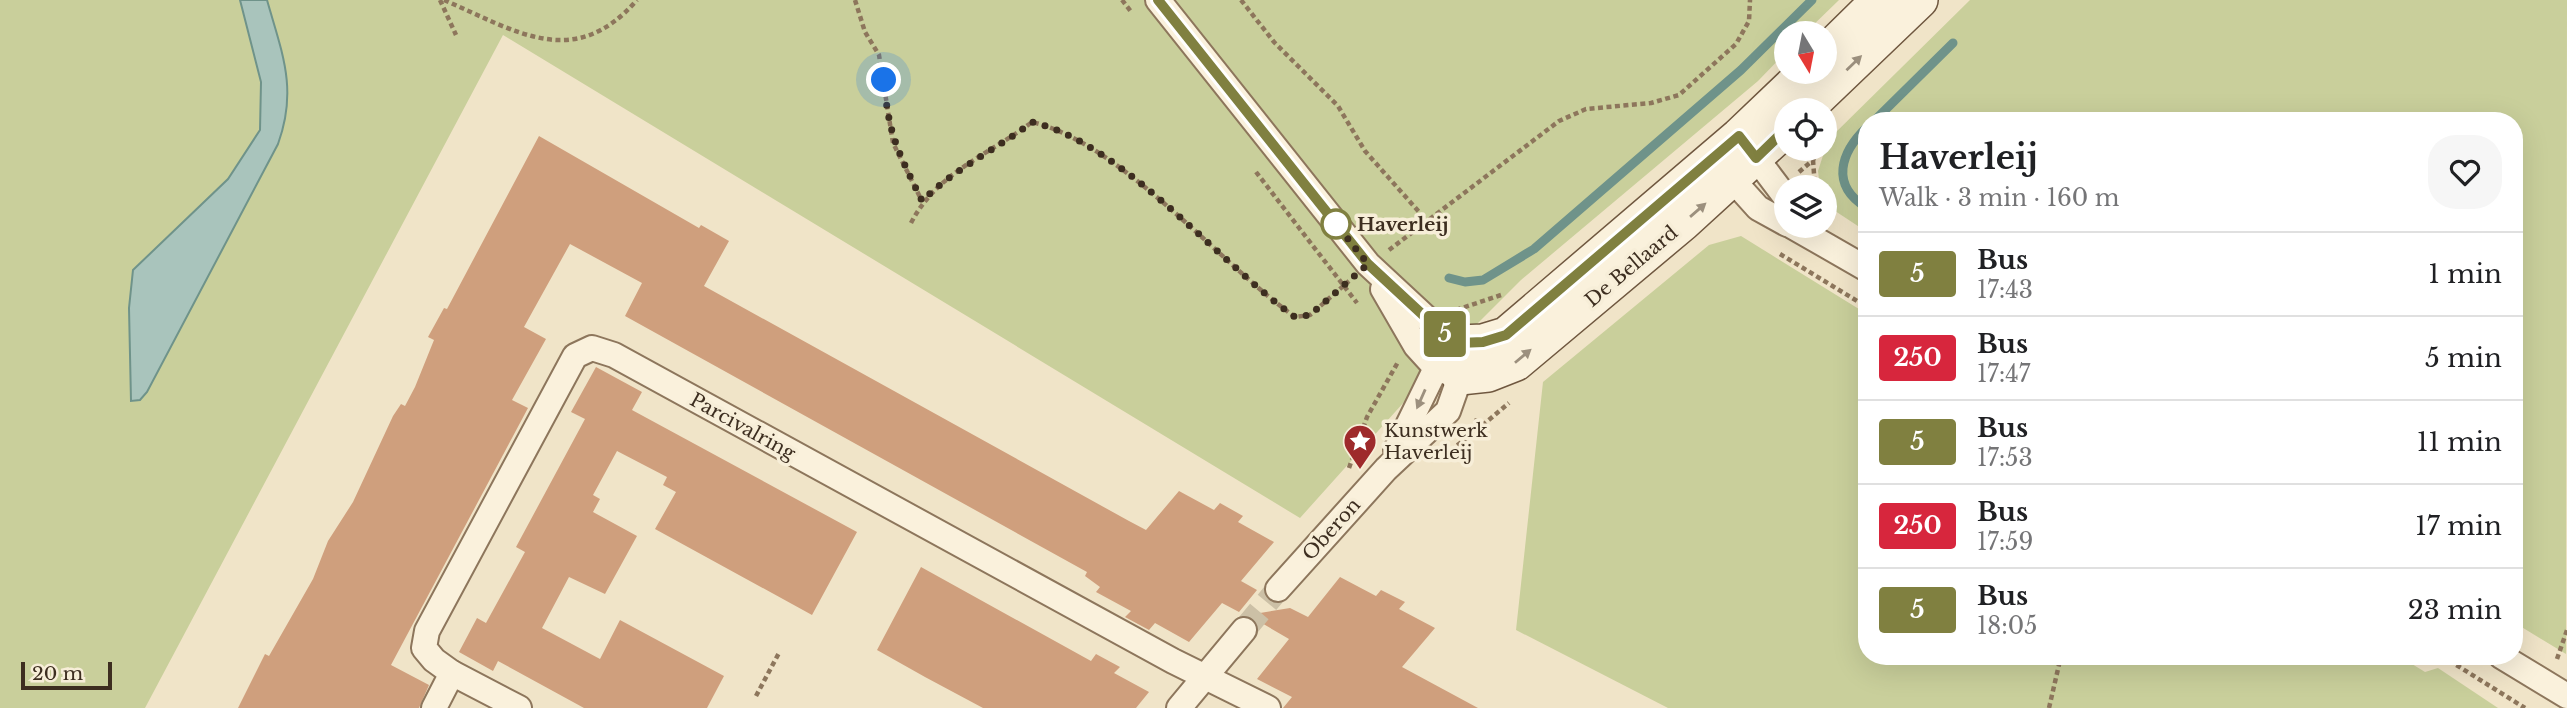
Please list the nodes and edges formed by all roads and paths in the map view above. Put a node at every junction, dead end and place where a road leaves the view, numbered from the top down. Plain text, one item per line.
1 (442, 0) edge
2 (637, 0) edge
3 (855, 0) edge
4 (1122, 0) edge
5 (1158, 0) edge
6 (1241, 0) edge
7 (1750, 0) edge
8 (1879, 0) edge
9 (1920, 0) edge
10 (1139, 22) dead end
11 (456, 35) dead end
12 (1838, 40) edge
13 (1796, 84) edge
14 (1818, 98) edge
15 (1774, 135) edge
16 (1735, 157) junction
17 (1250, 165) dead end
18 (1774, 188) edge
19 (922, 201) junction
20 (1774, 215) edge
21 (1427, 221) junction
22 (911, 223) dead end
23 (1817, 238) edge
24 (1773, 250) dead end
25 (1858, 263) edge
26 (1368, 264) junction
27 (1345, 285) junction
28 (1858, 302) edge
29 (1359, 306) dead end
30 (1390, 356) dead end
31 (1451, 362) junction
32 (1336, 522) junction
33 (1278, 589) tunnel mouth
34 (1244, 630) tunnel mouth
35 (2567, 630) edge
36 (780, 651) dead end
37 (2556, 660) dead end
38 (2059, 665) edge
39 (2456, 665) edge
40 (2516, 665) edge
41 (452, 673) junction
42 (1205, 674) junction
43 (756, 696) dead end
44 (2567, 696) edge
45 (434, 708) edge
46 (519, 708) edge
47 (1179, 708) edge
48 (1268, 708) edge
49 (2049, 708) edge
50 (2525, 708) edge

1 - 2 path
1 - 11 path
3 - 19 path
4 - 10 path
5 - 26 street
6 - 21 path
7 - 21 path
8 - 12 street
14 -> 9 street
13 - 16 street, De Bellaard
15 - 16 street, De Bellaard
16 - 18 street
16 - 20 street
16 - 31 street, De Bellaard
17 - 27 path
19 - 22 path
19 - 27 path
21 - 26 path
23 - 25 street
24 - 28 path
26 - 27 path
26 - 31 street
26 - 31 street
27 - 29 path
30 - 32 path
31 - 32 street, Oberon
32 - 33 street, Oberon
34 - 42 street
35 - 37 path
36 - 43 path
38 - 49 path
39 - 50 path
40 - 44 street
41 - 42 street, Parcivalring
41 - 45 street
41 - 46 street
42 - 47 street
42 - 48 street, Parcivalring

